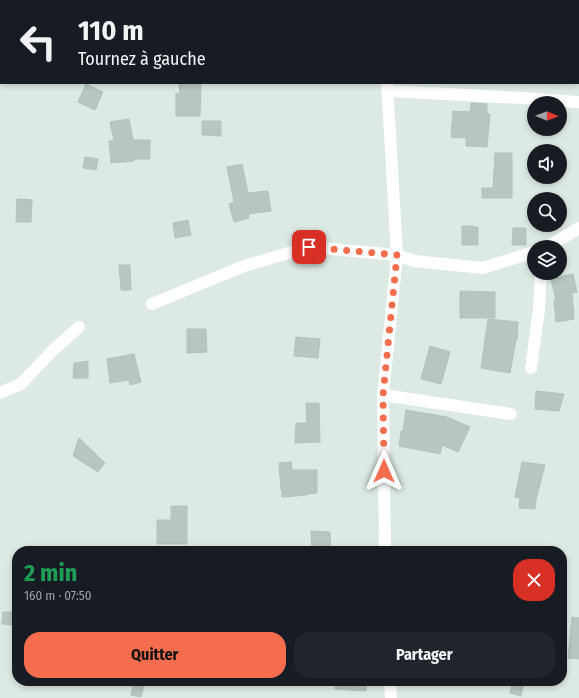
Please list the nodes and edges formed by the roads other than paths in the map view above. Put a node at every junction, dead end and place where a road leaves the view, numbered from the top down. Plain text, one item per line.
1 (387, 87) edge
2 (577, 102) dead end
3 (579, 228) edge
4 (559, 240) edge
5 (527, 254) edge
6 (397, 255) junction
7 (540, 280) edge
8 (152, 304) dead end
9 (79, 327) dead end
10 (531, 368) dead end
11 (0, 393) edge
12 (383, 395) junction
13 (511, 414) dead end
14 (384, 546) edge
15 (390, 686) edge
16 (391, 698) edge

1 - 2 street
1 - 6 street
3 - 4 street
5 - 6 street
6 - 8 street
6 - 12 street
7 - 10 street
9 - 11 street
12 - 13 street
12 - 14 street
15 - 16 street

